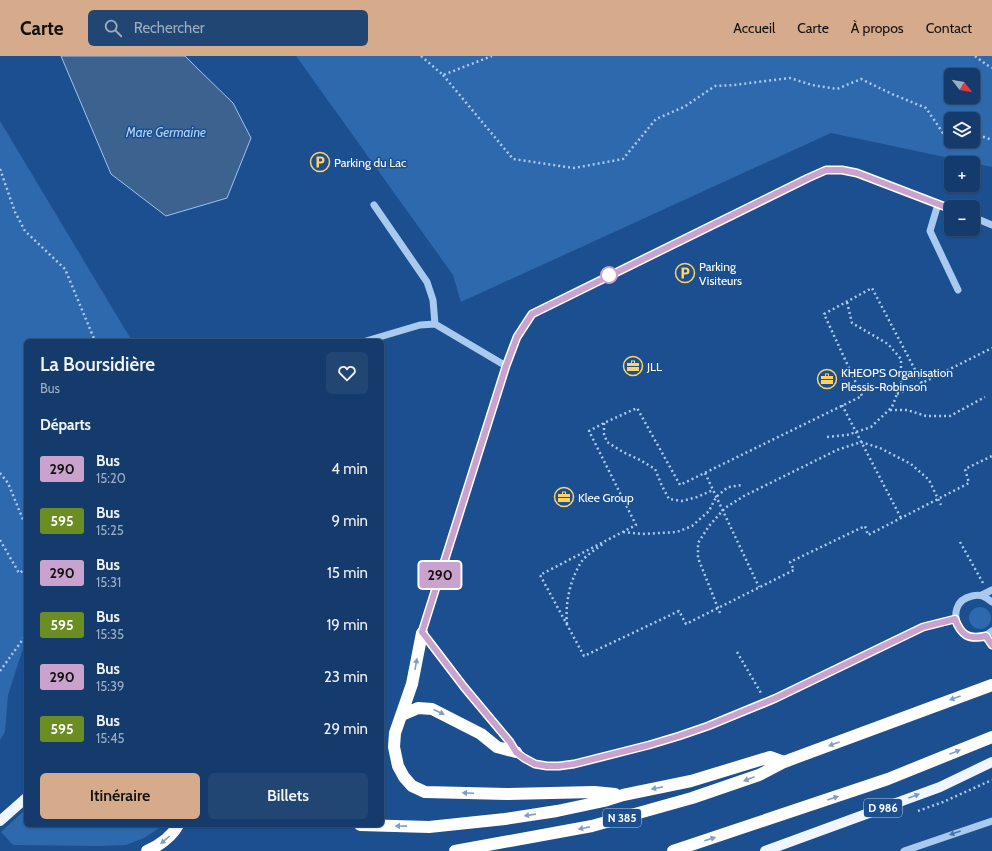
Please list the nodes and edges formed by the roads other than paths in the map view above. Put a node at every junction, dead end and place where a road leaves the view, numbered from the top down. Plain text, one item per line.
1 (938, 204) junction
2 (374, 205) dead end
3 (944, 206) edge
4 (980, 220) edge
5 (992, 225) edge
6 (958, 290) dead end
7 (435, 324) junction
8 (373, 339) edge
9 (506, 366) junction
10 (987, 592) edge
11 (992, 602) edge
12 (955, 619) junction
13 (992, 631) edge
14 (422, 632) junction
15 (986, 636) junction
16 (992, 645) edge
17 (992, 685) edge
18 (402, 715) junction
19 (992, 737) edge
20 (516, 752) junction
21 (784, 762) junction
22 (992, 762) edge
23 (623, 794) junction
24 (24, 800) edge
25 (0, 821) edge
26 (992, 821) edge
27 (384, 826) edge
28 (177, 827) edge
29 (769, 850) edge
30 (147, 851) edge
31 (455, 851) edge
32 (673, 851) edge
33 (904, 851) edge

1 - 3 street
1 - 6 street
1 - 9 street
2 - 7 street
4 - 5 street
7 - 8 street
7 - 9 street
9 - 14 street
10 - 11 street
10 - 12 street
12 - 15 street
12 - 20 street
13 - 15 street
18 -> 14 highway
14 - 20 street
15 - 16 street
17 -> 21 highway, N 385
18 -> 20 highway
23 -> 18 highway
32 -> 19 highway
21 -> 23 highway
21 -> 31 highway, N 385
29 -> 22 main road, D 986
23 -> 27 highway
24 - 25 main road
26 -> 33 street
28 -> 30 highway

